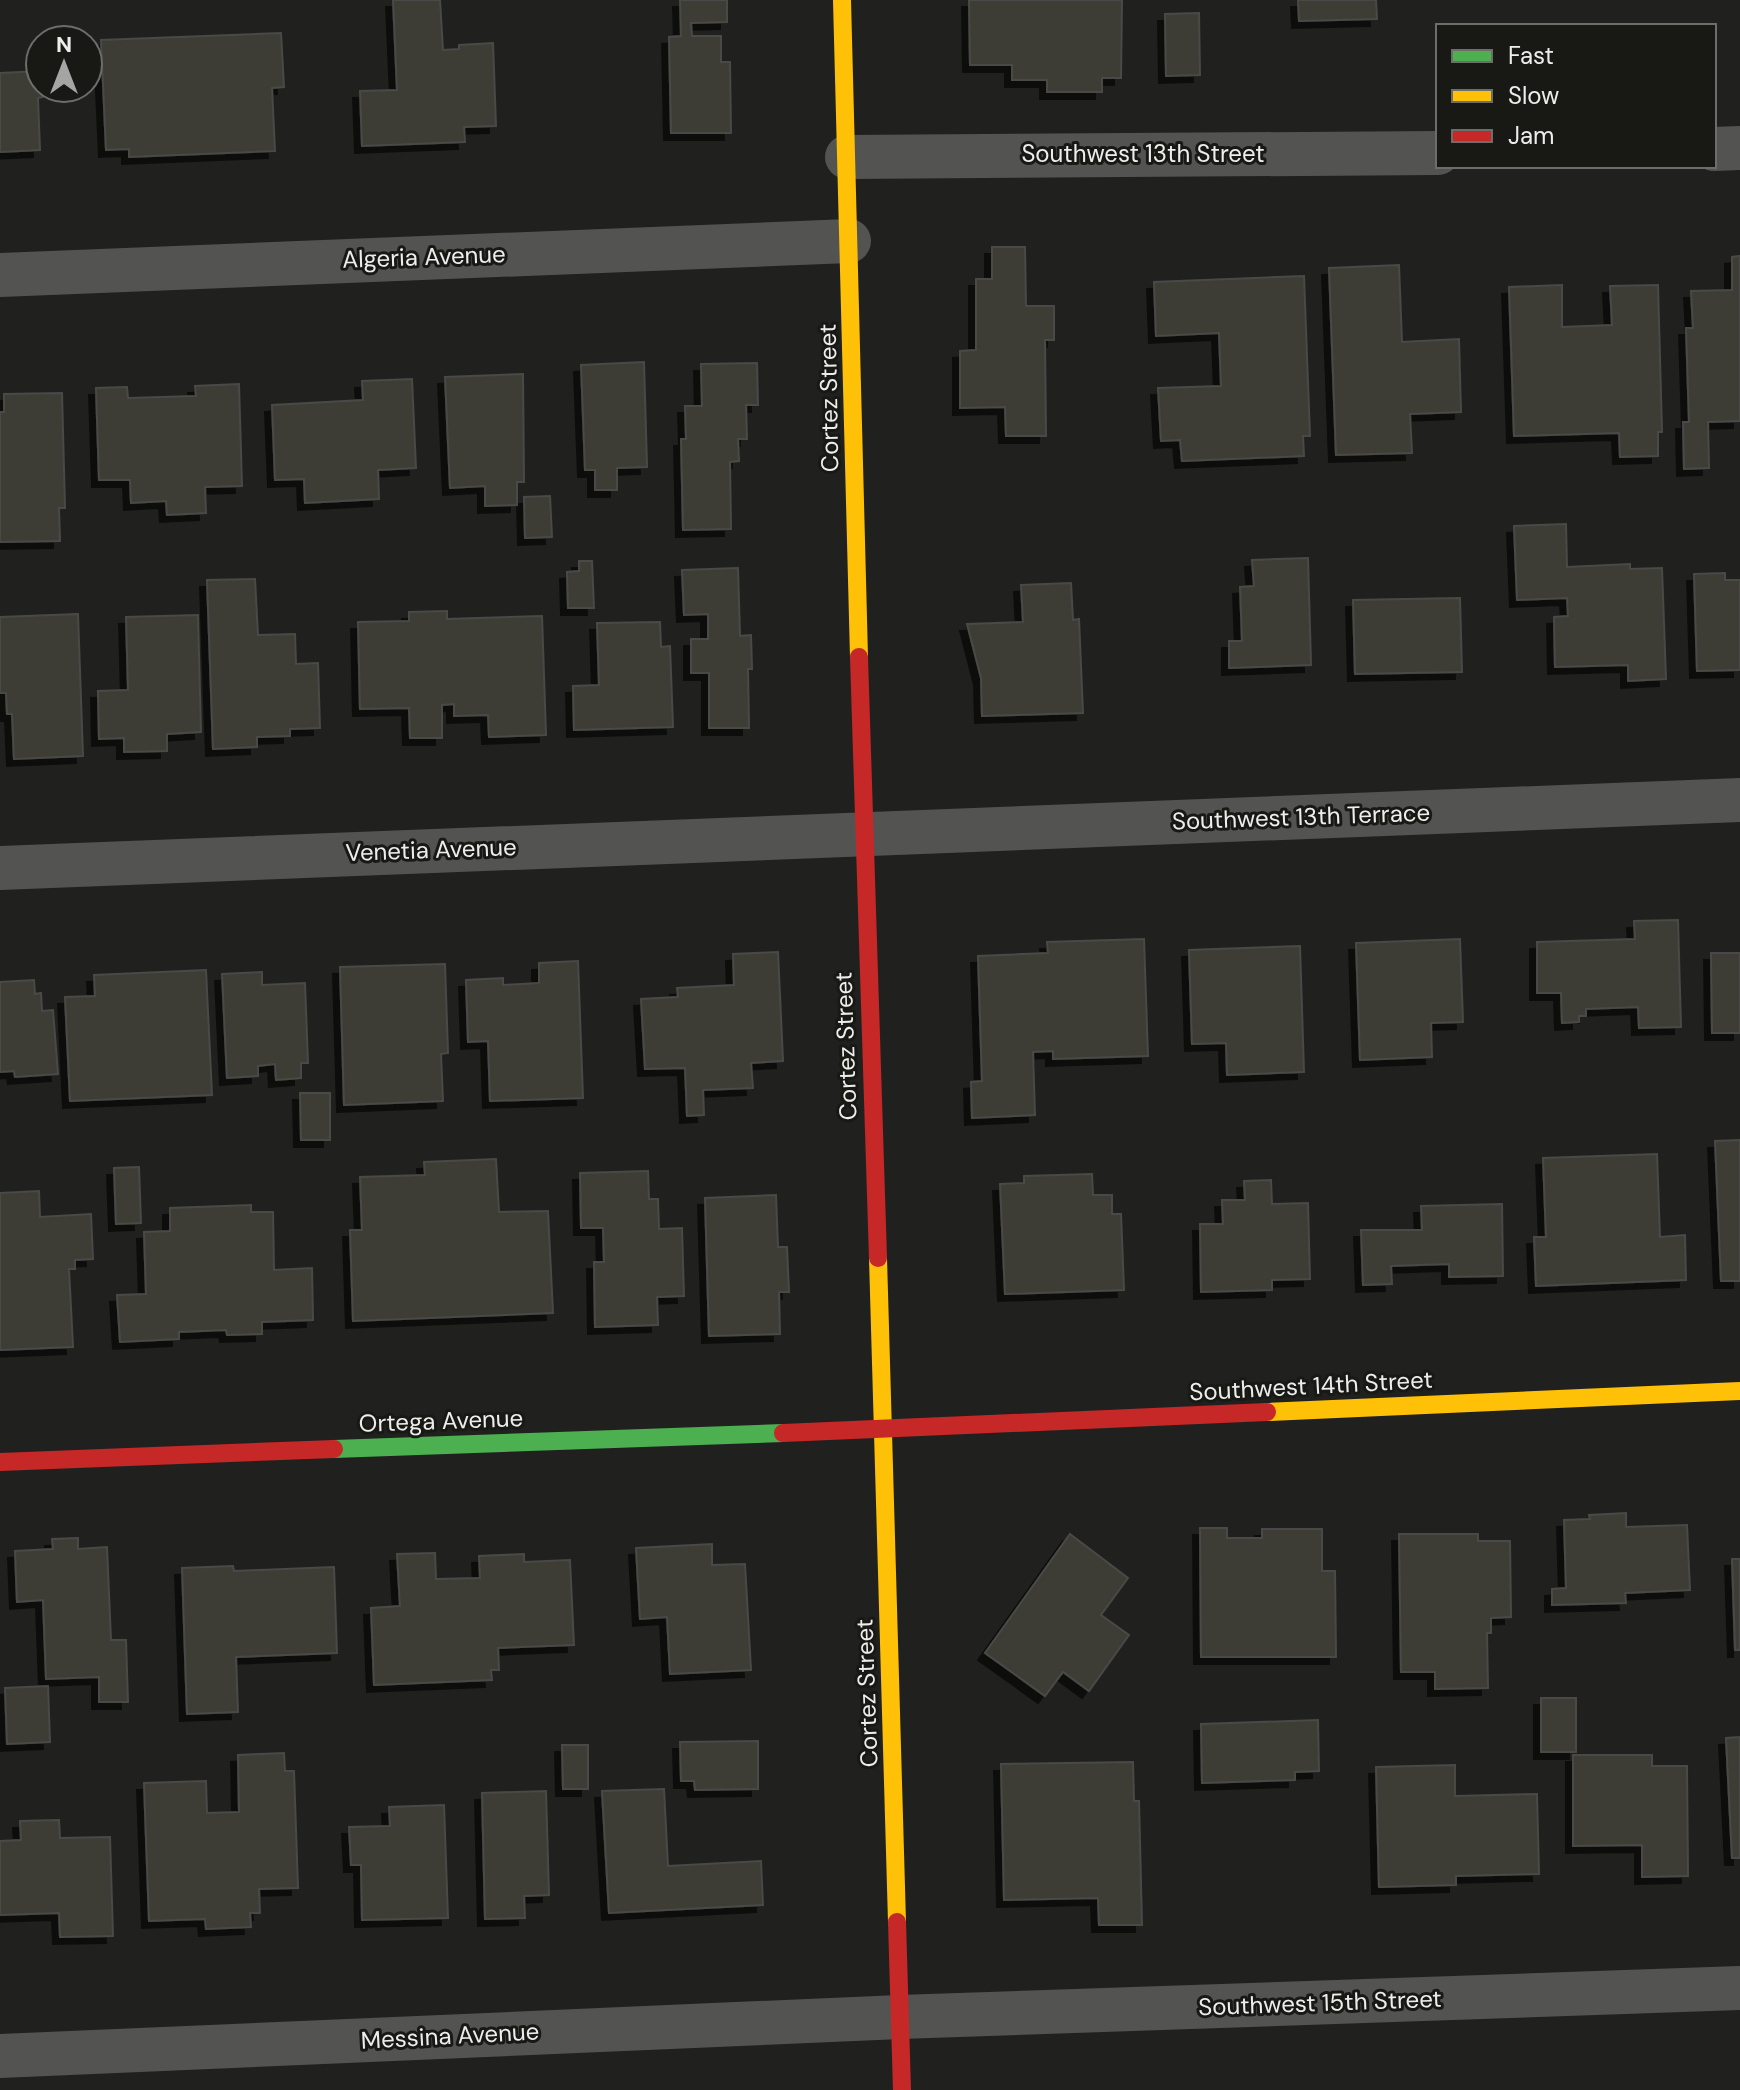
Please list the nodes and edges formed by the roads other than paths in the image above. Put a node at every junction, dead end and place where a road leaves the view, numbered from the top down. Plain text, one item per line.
1 (842, 0) edge
2 (1740, 148) edge
3 (1716, 149) edge
4 (1436, 153) edge
5 (847, 157) junction
6 (849, 241) junction
7 (0, 275) edge
8 (1740, 800) edge
9 (863, 833) junction
10 (0, 868) edge
11 (1740, 1391) edge
12 (884, 1429) junction
13 (0, 1462) edge
14 (1740, 1988) edge
15 (900, 2017) junction
16 (0, 2056) edge
17 (902, 2090) edge

1 - 5 street, Cortez Street
2 - 3 street
4 - 5 street, Southwest 13th Street
5 - 6 street, Cortez Street
6 - 7 street, Algeria Avenue
6 - 9 street, Cortez Street
8 - 9 street, Southwest 13th Terrace
9 - 10 street, Venetia Avenue
9 - 12 street, Cortez Street
11 - 12 street, Southwest 14th Street
12 - 13 street, Ortega Avenue
12 - 15 street, Cortez Street
14 - 15 street, Southwest 15th Street
15 - 16 street, Messina Avenue
15 - 17 street, Cortez Street

